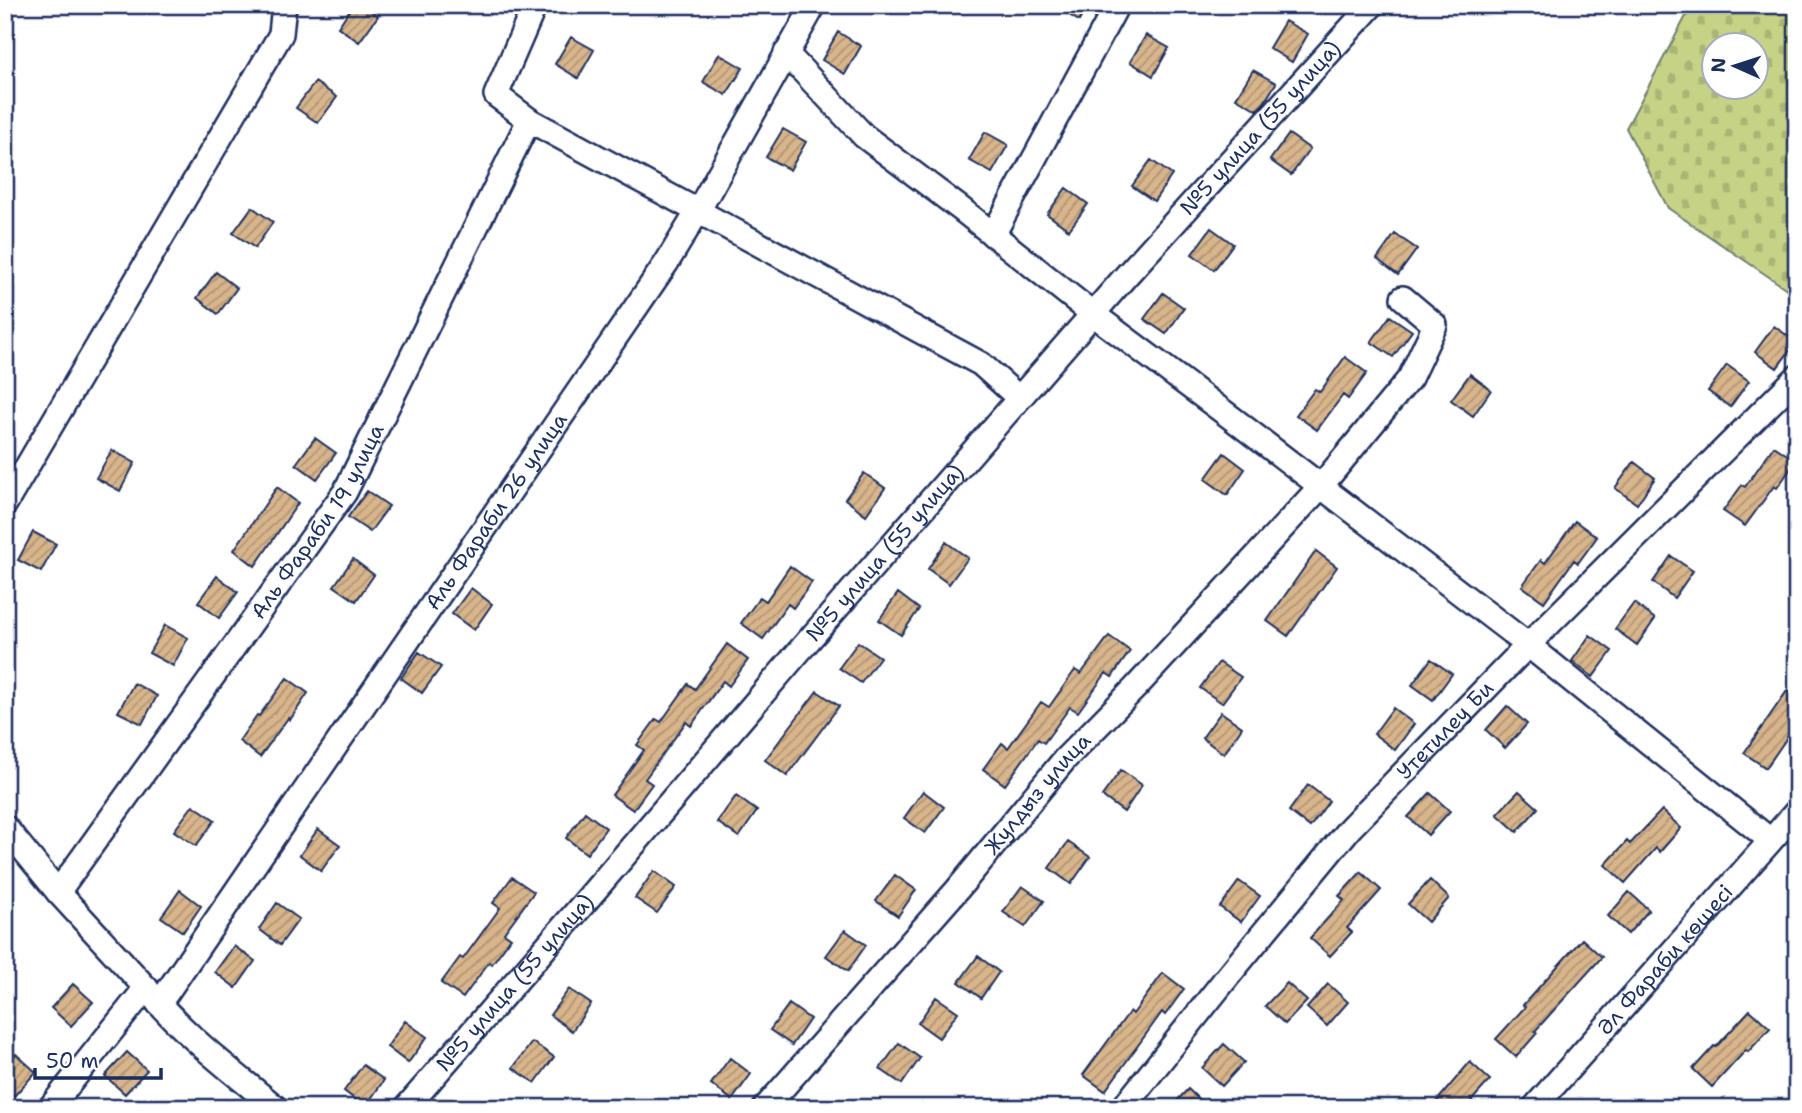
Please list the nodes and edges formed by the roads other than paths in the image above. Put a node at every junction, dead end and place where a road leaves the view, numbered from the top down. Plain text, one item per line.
1 (284, 5) edge
2 (535, 5) edge
3 (814, 5) edge
4 (1117, 5) edge
5 (1372, 5) edge
6 (786, 53) junction
7 (529, 120) junction
8 (698, 211) junction
9 (993, 234) junction
10 (1403, 299) dead end
11 (1093, 314) junction
12 (1797, 377) edge
13 (1019, 398) junction
14 (1321, 486) junction
15 (5, 504) edge
16 (1528, 645) junction
17 (5, 827) edge
18 (1787, 828) edge
19 (58, 892) junction
20 (152, 996) junction
21 (50, 1108) edge
22 (276, 1108) edge
23 (406, 1108) edge
24 (765, 1108) edge
25 (1123, 1108) edge
26 (1534, 1108) edge

1 - 15 street
2 - 7 street
3 - 6 street, Аль Фараби 26 улица
4 - 9 street
5 - 11 street, №5 улица (55 улица)
6 - 8 street, Аль Фараби 26 улица
6 - 9 street
7 - 8 street
7 - 19 street, Аль Фараби 19 улица
8 - 13 street
8 - 20 street, Аль Фараби 26 улица
9 - 11 street
10 - 14 street, Жулдыз улица
11 - 13 street, №5 улица (55 улица)
11 - 14 street
12 - 16 street, Утетилеу Би
13 - 23 street, №5 улица (55 улица)
14 - 16 street
14 - 24 street, Жулдыз улица
16 - 18 street
16 - 25 street, Утетилеу Би
17 - 19 street
18 - 26 street, Әл Фараби көшесі
19 - 20 street
20 - 21 street, Аль Фараби 26 улица
20 - 22 street

